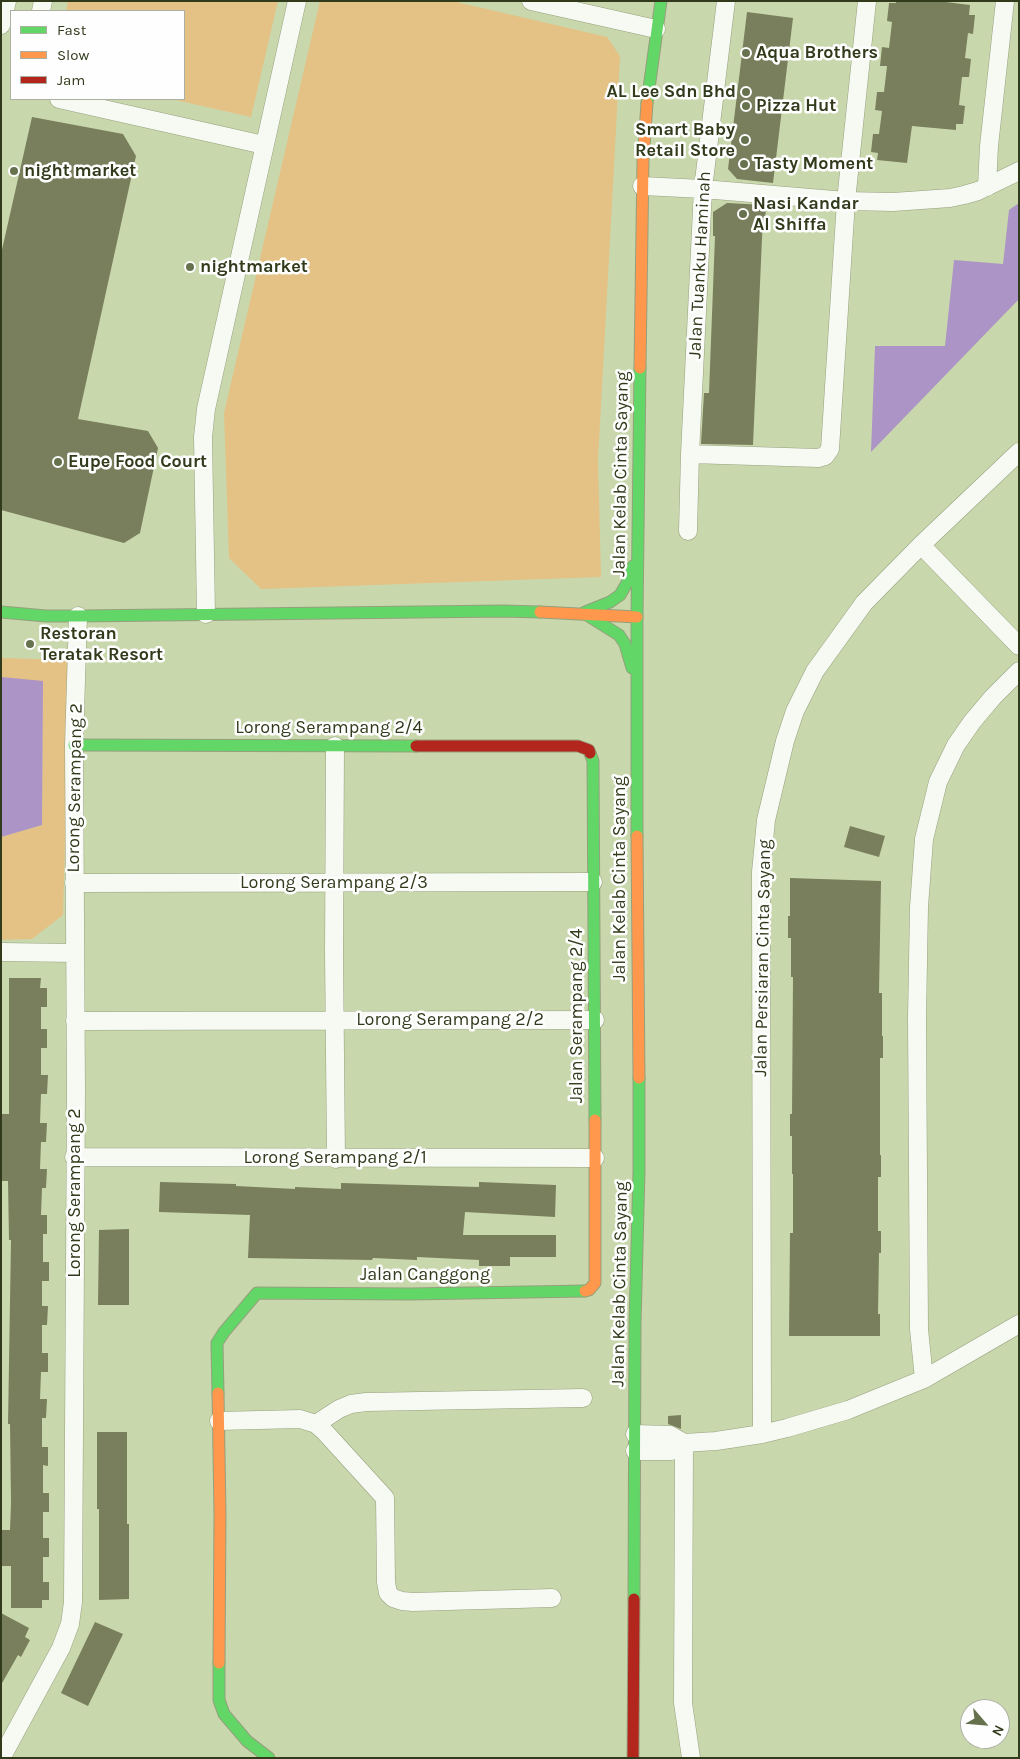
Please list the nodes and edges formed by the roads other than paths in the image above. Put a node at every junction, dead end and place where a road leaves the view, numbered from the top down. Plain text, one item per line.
1 (7, 1) edge
2 (297, 1) edge
3 (531, 1) edge
4 (661, 1) edge
5 (726, 1) edge
6 (867, 1) edge
7 (1005, 1) edge
8 (567, 5) edge
9 (1, 25) edge
10 (656, 29) junction
11 (63, 100) edge
12 (264, 145) junction
13 (1019, 171) edge
14 (642, 186) junction
15 (987, 187) junction
16 (703, 189) junction
17 (846, 201) junction
18 (1019, 452) edge
19 (690, 454) junction
20 (688, 531) dead end
21 (921, 545) junction
22 (637, 547) junction
23 (1, 612) edge
24 (583, 613) junction
25 (206, 614) junction
26 (78, 616) junction
27 (637, 617) junction
28 (1019, 646) edge
29 (1019, 671) edge
30 (638, 694) junction
31 (74, 746) junction
32 (335, 746) junction
33 (584, 748) joint
34 (593, 882) junction
35 (74, 883) junction
36 (334, 884) junction
37 (1, 952) edge
38 (74, 953) junction
39 (334, 1020) junction
40 (595, 1020) junction
41 (75, 1021) junction
42 (74, 1157) junction
43 (336, 1158) junction
44 (595, 1158) junction
45 (592, 1288) joint
46 (1019, 1324) edge
47 (924, 1379) junction
48 (583, 1398) dead end
49 (219, 1422) junction
50 (316, 1424) junction
51 (762, 1434) junction
52 (635, 1443) junction
53 (684, 1443) junction
54 (552, 1598) dead end
55 (6, 1754) edge
56 (269, 1758) edge
57 (632, 1758) edge
58 (692, 1758) edge

1 - 9 street
2 - 12 street
3 - 8 street
4 - 10 main road, Jalan Kelab Cinta Sayang
5 - 16 street, Jalan Tuanku Haminah
6 - 17 street
7 - 15 street
8 - 10 street
10 - 14 main road, Jalan Kelab Cinta Sayang
11 - 12 street
12 - 25 street
13 - 15 street
14 - 16 street
14 - 22 main road, Jalan Kelab Cinta Sayang
15 - 17 street
16 - 17 street
16 - 19 street, Jalan Tuanku Haminah
17 - 19 street
18 - 21 street, Jalan Persiaran Cinta Sayang
19 - 20 street, Jalan Tuanku Haminah
21 - 28 street
21 - 51 street, Jalan Persiaran Cinta Sayang
22 - 24 main road
22 - 27 main road, Jalan Kelab Cinta Sayang
23 - 26 main road
24 - 25 main road
24 - 27 main road
24 - 30 main road
25 - 26 main road
26 - 31 street, Lorong Serampang 2
27 - 30 main road, Jalan Kelab Cinta Sayang
29 - 47 street
30 - 52 main road, Jalan Kelab Cinta Sayang
31 - 32 main road, Lorong Serampang 2/4
31 - 35 street, Lorong Serampang 2
32 - 33 main road, Lorong Serampang 2/4
32 - 36 street
33 - 34 main road, Jalan Serampang 2/4
34 - 36 street, Lorong Serampang 2/3
34 - 40 main road, Jalan Serampang 2/4
35 - 36 street, Lorong Serampang 2/3
35 - 38 street, Lorong Serampang 2
36 - 39 street
37 - 38 street
38 - 41 street, Lorong Serampang 2
39 - 40 street, Lorong Serampang 2/2
39 - 41 street, Lorong Serampang 2/2
39 - 43 street
40 - 44 main road, Jalan Serampang 2/4
41 - 42 street, Lorong Serampang 2
42 - 43 street, Lorong Serampang 2/1
42 - 55 street, Lorong Serampang 2
43 - 44 street, Lorong Serampang 2/1
44 - 45 main road, Jalan Serampang 2/4
45 - 49 main road, Jalan Canggong
46 - 47 street
47 - 51 street
48 - 50 street
49 - 50 street
49 - 56 main road
50 - 54 street
51 - 53 street
52 - 53 street
52 - 57 main road, Jalan Kelab Cinta Sayang
53 - 58 street

